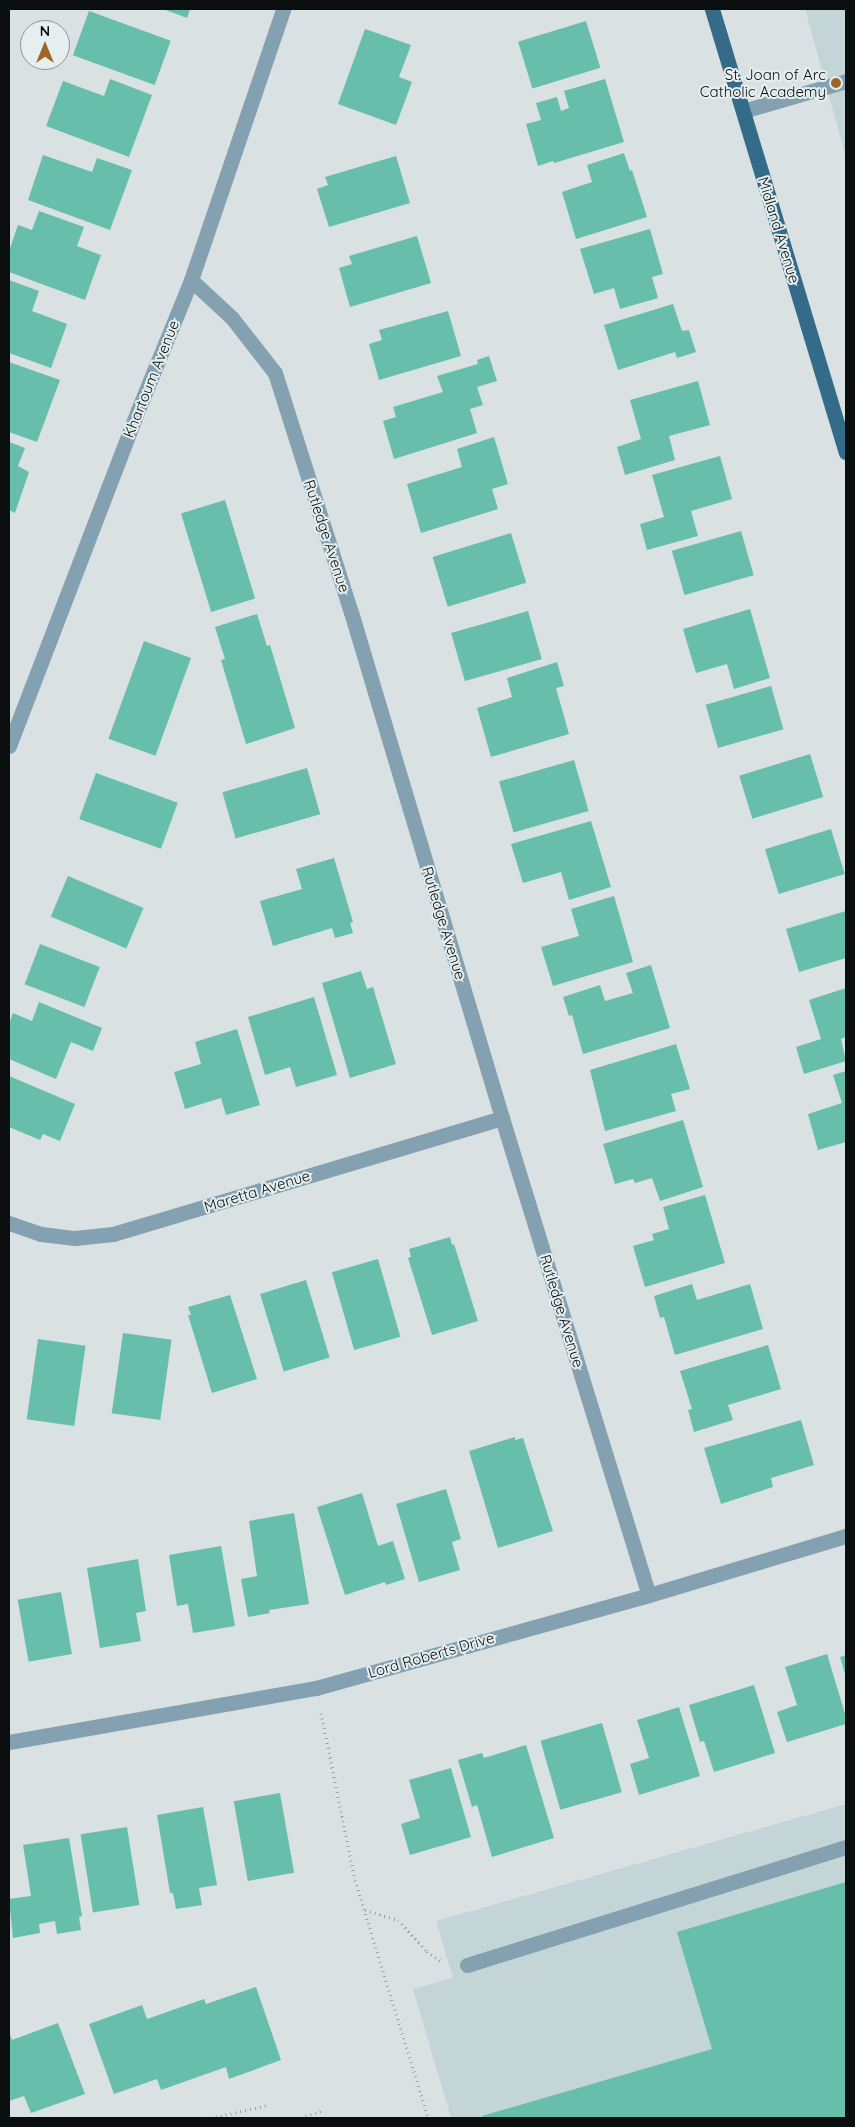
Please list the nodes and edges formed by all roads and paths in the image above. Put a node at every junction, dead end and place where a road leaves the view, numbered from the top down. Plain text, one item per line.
1 (283, 9) edge
2 (712, 9) edge
3 (846, 81) edge
4 (743, 111) junction
5 (191, 280) junction
6 (846, 452) edge
7 (9, 746) edge
8 (502, 1118) junction
9 (9, 1223) edge
10 (846, 1536) edge
11 (649, 1594) junction
12 (316, 1688) junction
13 (9, 1742) edge
14 (846, 1847) edge
15 (365, 1910) junction
16 (442, 1962) dead end
17 (467, 1964) dead end
18 (268, 2105) dead end
19 (323, 2110) dead end
20 (212, 2118) edge
21 (301, 2118) edge
22 (428, 2118) edge

1 - 5 street, Khartoum Avenue
2 - 4 main road, Midland Avenue
3 - 4 street
4 - 6 main road, Midland Avenue
5 - 7 street, Khartoum Avenue
5 - 8 street, Rutledge Avenue
8 - 9 street, Maretta Avenue
8 - 11 street, Rutledge Avenue
10 - 11 street, Lord Roberts Drive
11 - 12 street, Lord Roberts Drive
12 - 13 street, Lord Roberts Drive
12 - 15 path
14 - 17 street
15 - 16 path
15 - 22 path
18 - 20 path
19 - 21 path

